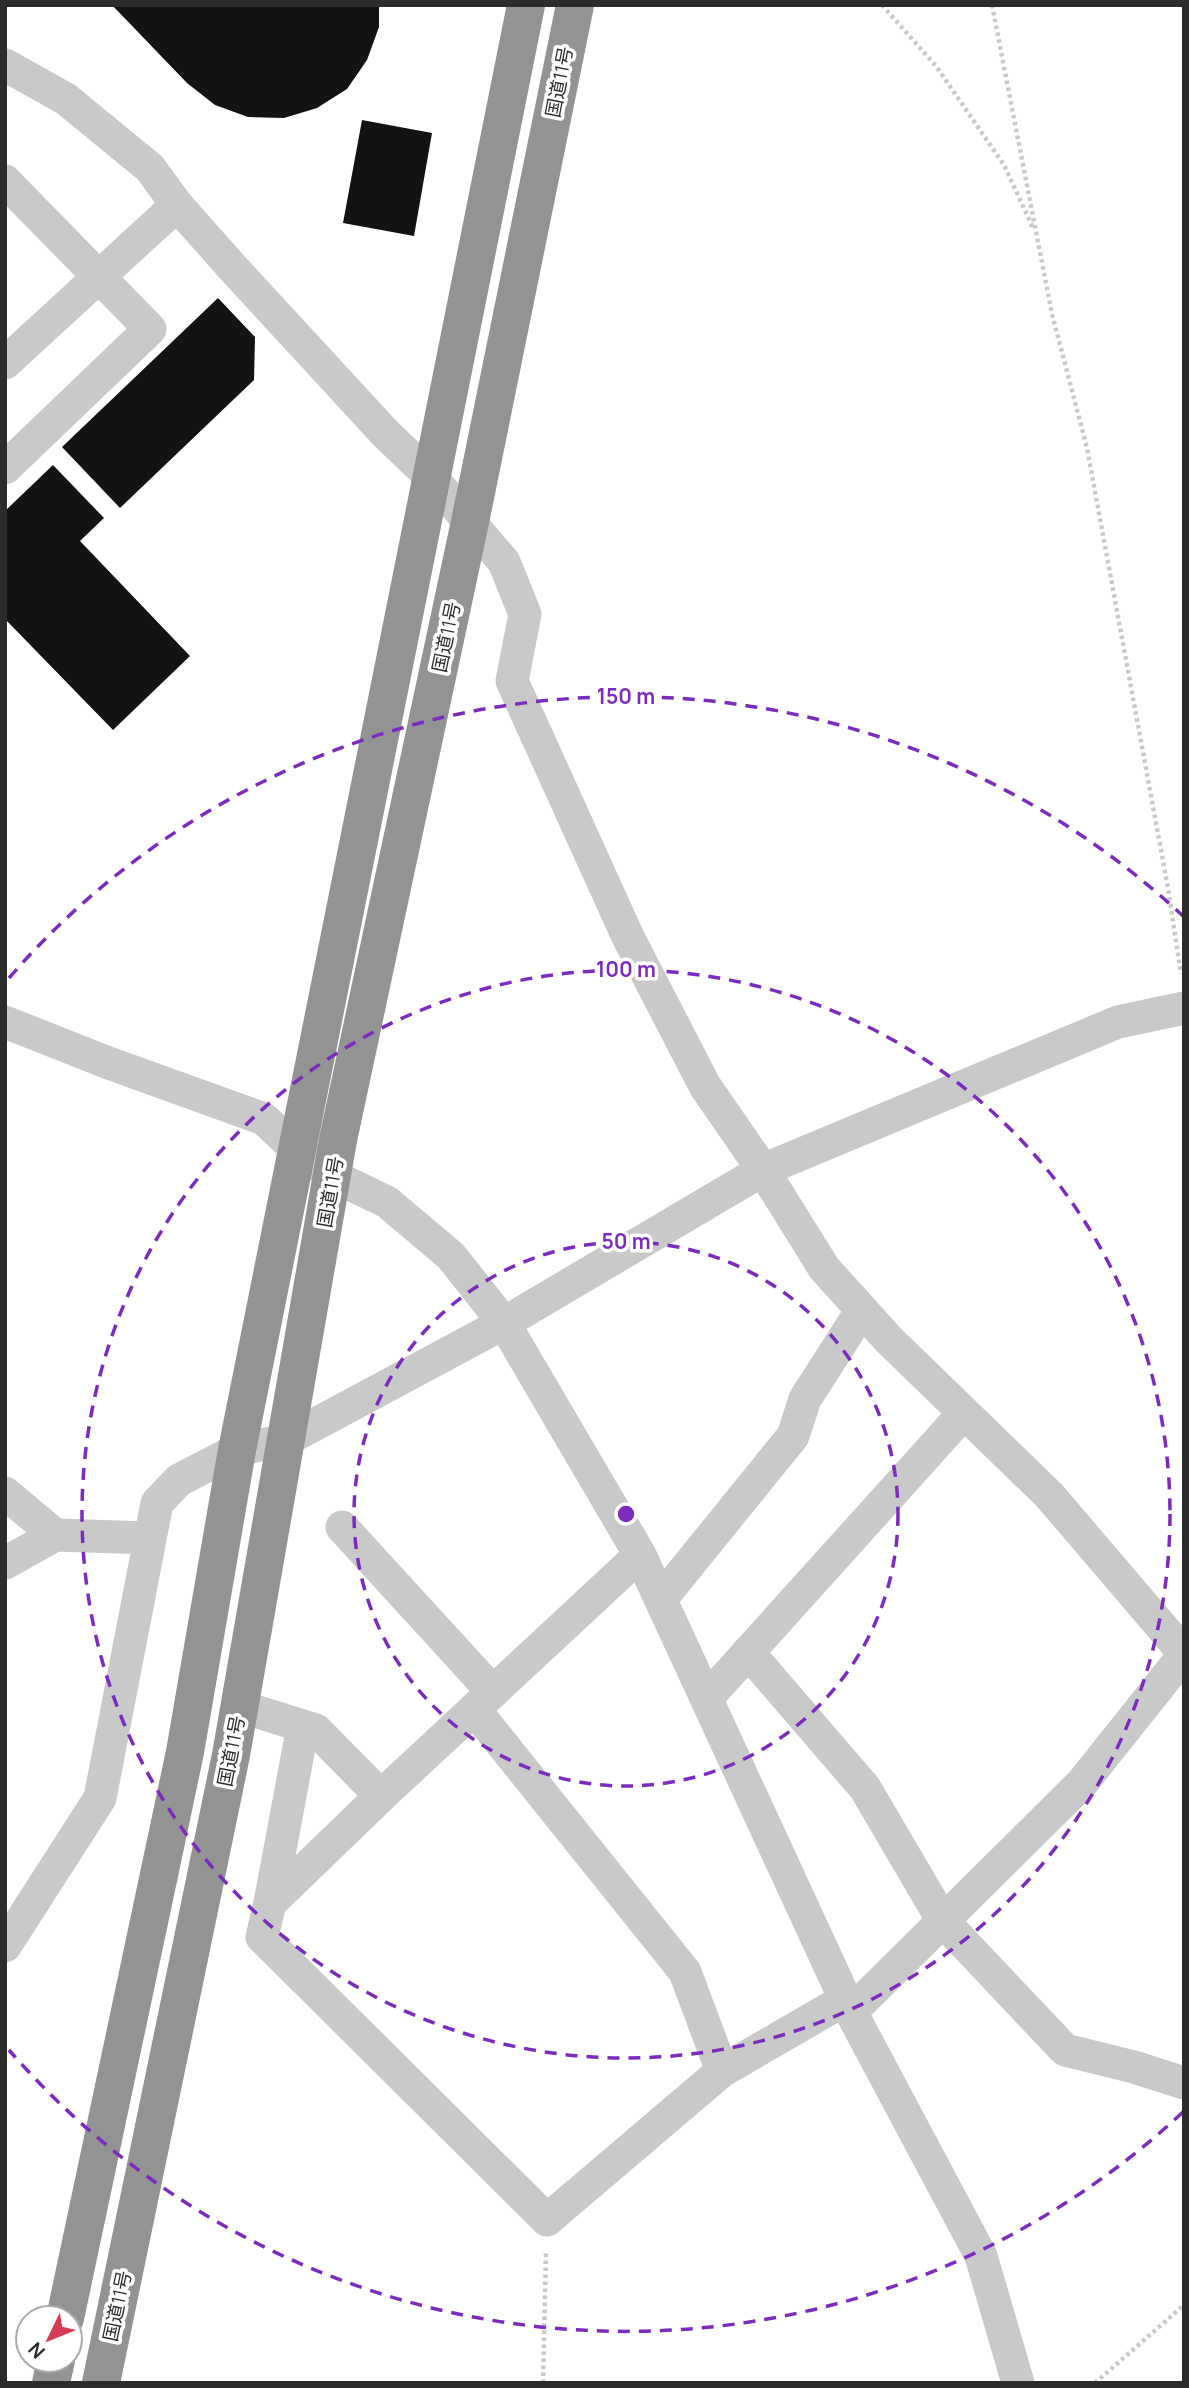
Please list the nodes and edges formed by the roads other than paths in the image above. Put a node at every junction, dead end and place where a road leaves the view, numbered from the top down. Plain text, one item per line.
1 (526, 5) edge
2 (575, 5) edge
3 (5, 65) edge
4 (5, 181) edge
5 (177, 205) junction
6 (97, 276) junction
7 (5, 363) edge
8 (5, 468) edge
9 (431, 477) junction
10 (470, 522) junction
11 (1183, 993) edge
12 (5, 1022) edge
13 (297, 1150) junction
14 (763, 1170) junction
15 (333, 1177) junction
16 (862, 1310) junction
17 (503, 1323) junction
18 (964, 1413) junction
19 (286, 1440) junction
20 (237, 1450) junction
21 (5, 1493) edge
22 (342, 1527) dead end
23 (55, 1535) junction
24 (150, 1538) junction
25 (640, 1555) junction
26 (5, 1563) edge
27 (661, 1599) junction
28 (748, 1652) junction
29 (1184, 1654) edge
30 (707, 1698) junction
31 (484, 1701) junction
32 (239, 1706) junction
33 (303, 1726) junction
34 (381, 1796) junction
35 (270, 1903) junction
36 (943, 1921) junction
37 (5, 1946) edge
38 (848, 2005) junction
39 (722, 2071) junction
40 (1184, 2083) edge
41 (68, 2304) edge
42 (101, 2383) edge
43 (1018, 2383) edge

1 - 9 highway, 国道11号
2 - 10 highway, 国道11号
3 - 5 street
4 - 6 street
5 - 6 street
5 - 9 street
6 - 7 street
6 - 8 street
9 - 10 street
9 - 13 highway, 国道11号
10 - 14 street
10 - 15 highway, 国道11号
11 - 14 street
12 - 13 street
13 - 15 street
13 - 20 highway, 国道11号
14 - 16 street
14 - 17 street
15 - 17 street
15 - 19 highway, 国道11号
16 - 18 street
16 - 27 street
17 - 19 street
17 - 25 street
18 - 28 street
18 - 29 street
19 - 20 street
19 - 32 highway, 国道11号
20 - 24 street
20 - 41 highway, 国道11号
21 - 23 street
22 - 31 street
23 - 24 street
23 - 26 street
24 - 37 street
25 - 27 street
25 - 31 street
27 - 30 street
28 - 30 street
28 - 36 street
29 - 36 street
30 - 38 street
31 - 34 street
31 - 39 street
32 - 33 street
32 - 42 highway, 国道11号
33 - 34 street
33 - 35 street
34 - 35 street
35 - 39 street
36 - 38 street
36 - 40 street
38 - 39 street
38 - 43 street

